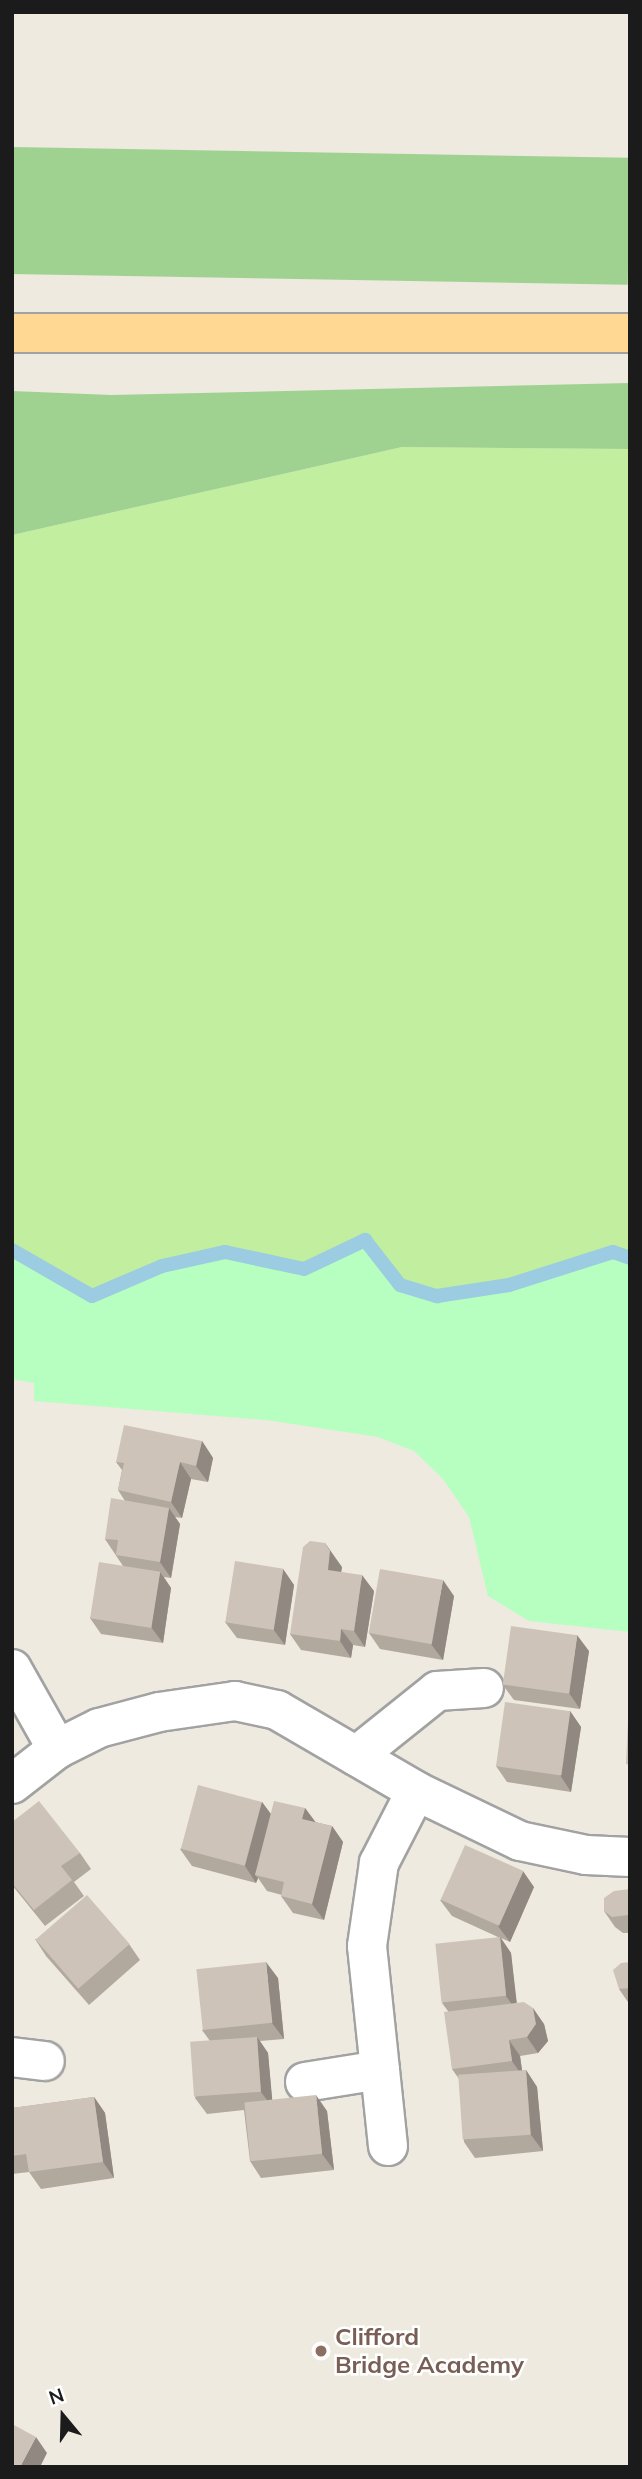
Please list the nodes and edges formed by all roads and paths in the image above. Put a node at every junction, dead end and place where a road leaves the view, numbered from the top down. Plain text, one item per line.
1 (12, 333) edge
2 (630, 333) edge
3 (12, 1669) edge
4 (484, 1688) dead end
5 (57, 1749) junction
6 (356, 1756) junction
7 (12, 1784) edge
8 (416, 1791) junction
9 (630, 1857) edge
10 (380, 2070) junction
11 (305, 2082) dead end
12 (388, 2146) dead end

1 - 2 main road
3 - 5 street
4 - 6 street
5 - 6 street
5 - 7 street
6 - 8 street
8 - 9 street
8 - 10 street
10 - 11 street
10 - 12 street

